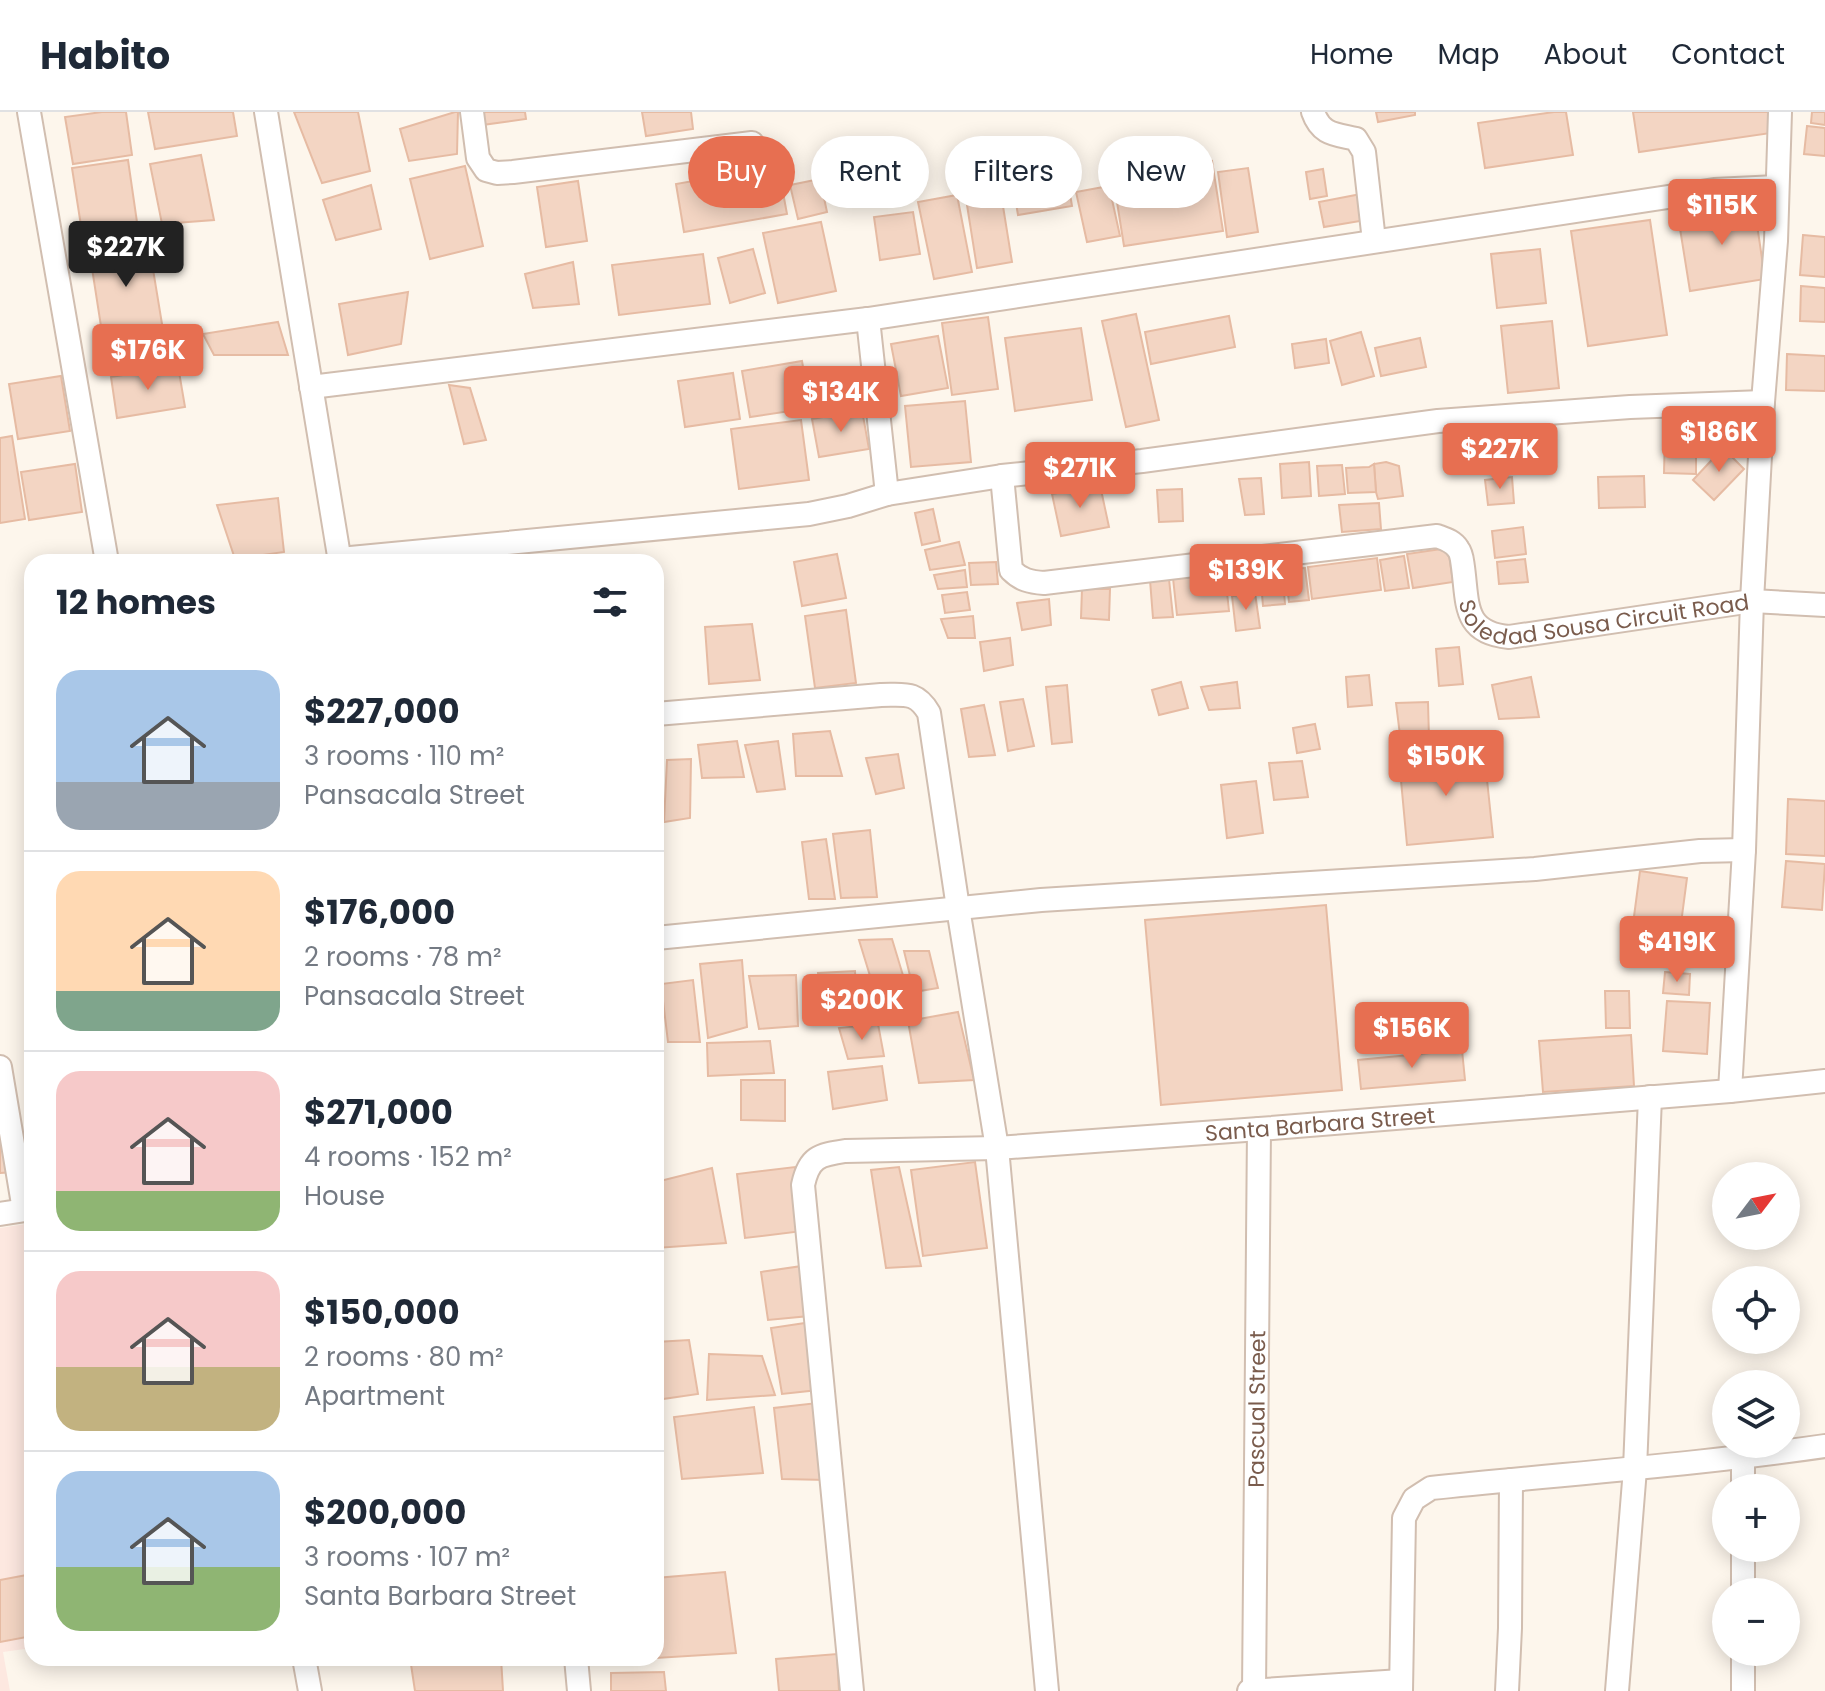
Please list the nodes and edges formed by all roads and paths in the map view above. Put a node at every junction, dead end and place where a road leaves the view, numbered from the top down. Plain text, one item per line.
1 (29, 112) edge
2 (266, 112) edge
3 (472, 112) edge
4 (1313, 112) edge
5 (1780, 112) edge
6 (688, 151) edge
7 (1777, 187) junction
8 (1374, 241) junction
9 (868, 319) junction
10 (311, 387) junction
11 (1763, 402) junction
12 (1002, 476) junction
13 (887, 494) junction
14 (106, 554) edge
15 (339, 554) edge
16 (401, 554) edge
17 (1752, 601) junction
18 (1825, 605) edge
19 (664, 713) edge
20 (1744, 850) junction
21 (958, 908) junction
22 (664, 937) edge
23 (0, 1067) edge
24 (1825, 1081) edge
25 (1730, 1091) junction
26 (1650, 1097) junction
27 (1259, 1129) junction
28 (997, 1148) junction
29 (24, 1190) edge
30 (24, 1211) edge
31 (0, 1214) edge
32 (1825, 1446) edge
33 (1800, 1450) edge
34 (1743, 1458) joint
35 (1635, 1469) junction
36 (1743, 1474) edge
37 (1511, 1480) junction
38 (305, 1666) edge
39 (577, 1666) edge
40 (1743, 1666) edge
41 (1401, 1686) edge
42 (310, 1691) edge
43 (579, 1691) edge
44 (852, 1691) edge
45 (1047, 1691) edge
46 (1252, 1691) edge
47 (1507, 1691) edge
48 (1617, 1691) edge
49 (1743, 1691) edge

1 - 14 street
2 - 10 street
3 - 6 street
4 - 8 street
5 - 7 street
7 - 8 street
7 - 11 street
8 - 9 street
9 - 10 street
9 - 13 street
10 - 15 street
11 - 12 street
11 - 17 street
12 - 13 street
12 - 17 street, Soledad Sousa Circuit Road
13 - 16 street
17 - 18 street, Soledad Sousa Circuit Road
17 - 20 street
19 - 21 street
20 - 21 street
20 - 25 street
21 - 22 street
21 - 28 street
23 - 29 street
24 - 25 street, Santa Barbara Street
25 - 26 street, Santa Barbara Street
26 - 27 street, Santa Barbara Street
26 - 35 street
27 - 28 street, Santa Barbara Street
27 - 46 street, Pascual Street
28 - 44 street, Santa Barbara Street
28 - 45 street
30 - 31 street
32 - 33 street
34 - 35 street
34 - 36 street
35 - 37 street
35 - 48 street
37 - 41 street
37 - 47 street
38 - 42 street
39 - 43 street
40 - 49 street
41 - 46 street

